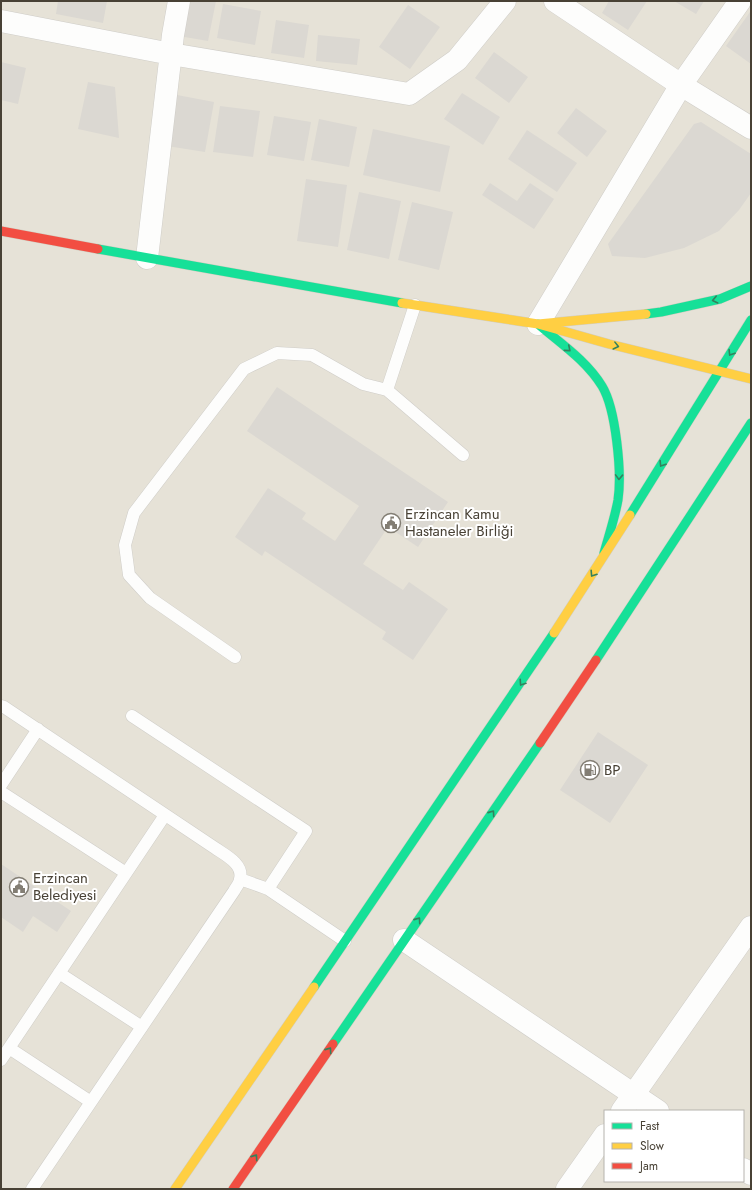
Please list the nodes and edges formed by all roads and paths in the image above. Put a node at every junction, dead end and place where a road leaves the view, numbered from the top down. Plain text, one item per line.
1 (179, 1) edge
2 (505, 1) edge
3 (555, 1) edge
4 (740, 1) edge
5 (1, 21) edge
6 (171, 54) junction
7 (681, 85) junction
8 (751, 128) edge
9 (1, 231) edge
10 (147, 258) junction
11 (751, 286) edge
12 (415, 305) junction
13 (751, 320) edge
14 (538, 324) junction
15 (719, 372) junction
16 (751, 379) edge
17 (386, 390) junction
18 (751, 423) edge
19 (464, 455) dead end
20 (603, 559) junction
21 (235, 657) dead end
22 (1, 706) edge
23 (132, 716) dead end
24 (38, 729) junction
25 (1, 785) edge
26 (1, 792) edge
27 (166, 815) junction
28 (126, 873) junction
29 (240, 880) junction
30 (268, 889) junction
31 (751, 927) edge
32 (404, 940) junction
33 (345, 941) junction
34 (59, 973) junction
35 (142, 1027) junction
36 (9, 1048) junction
37 (1, 1060) edge
38 (91, 1102) junction
39 (628, 1103) edge
40 (654, 1110) edge
41 (604, 1137) edge
42 (32, 1189) edge
43 (175, 1189) edge
44 (233, 1189) edge
45 (567, 1189) edge

1 - 6 street
2 - 6 street
3 - 7 street
4 - 7 street
5 - 6 street
6 - 10 street
7 - 8 street
7 - 14 street
9 - 10 main road
10 - 12 main road
11 -> 14 main road
12 - 14 main road
12 - 17 lane
13 -> 15 main road
14 -> 15 main road
14 -> 20 main road
15 - 16 main road
15 -> 20 main road
17 - 19 lane
17 - 21 lane
32 -> 18 main road
20 -> 33 main road
22 - 24 lane
23 - 30 lane
24 - 25 lane
24 - 27 lane
26 - 28 lane
27 - 28 lane
27 - 29 lane
28 - 34 lane
29 - 30 lane
29 - 35 lane
30 - 33 lane
31 - 39 street
32 - 39 street
44 -> 32 main road
33 - 43 main road
34 - 35 lane
34 - 36 lane
35 - 38 lane
36 - 37 lane
36 - 38 lane
38 - 42 lane
39 - 40 street
41 - 45 street

